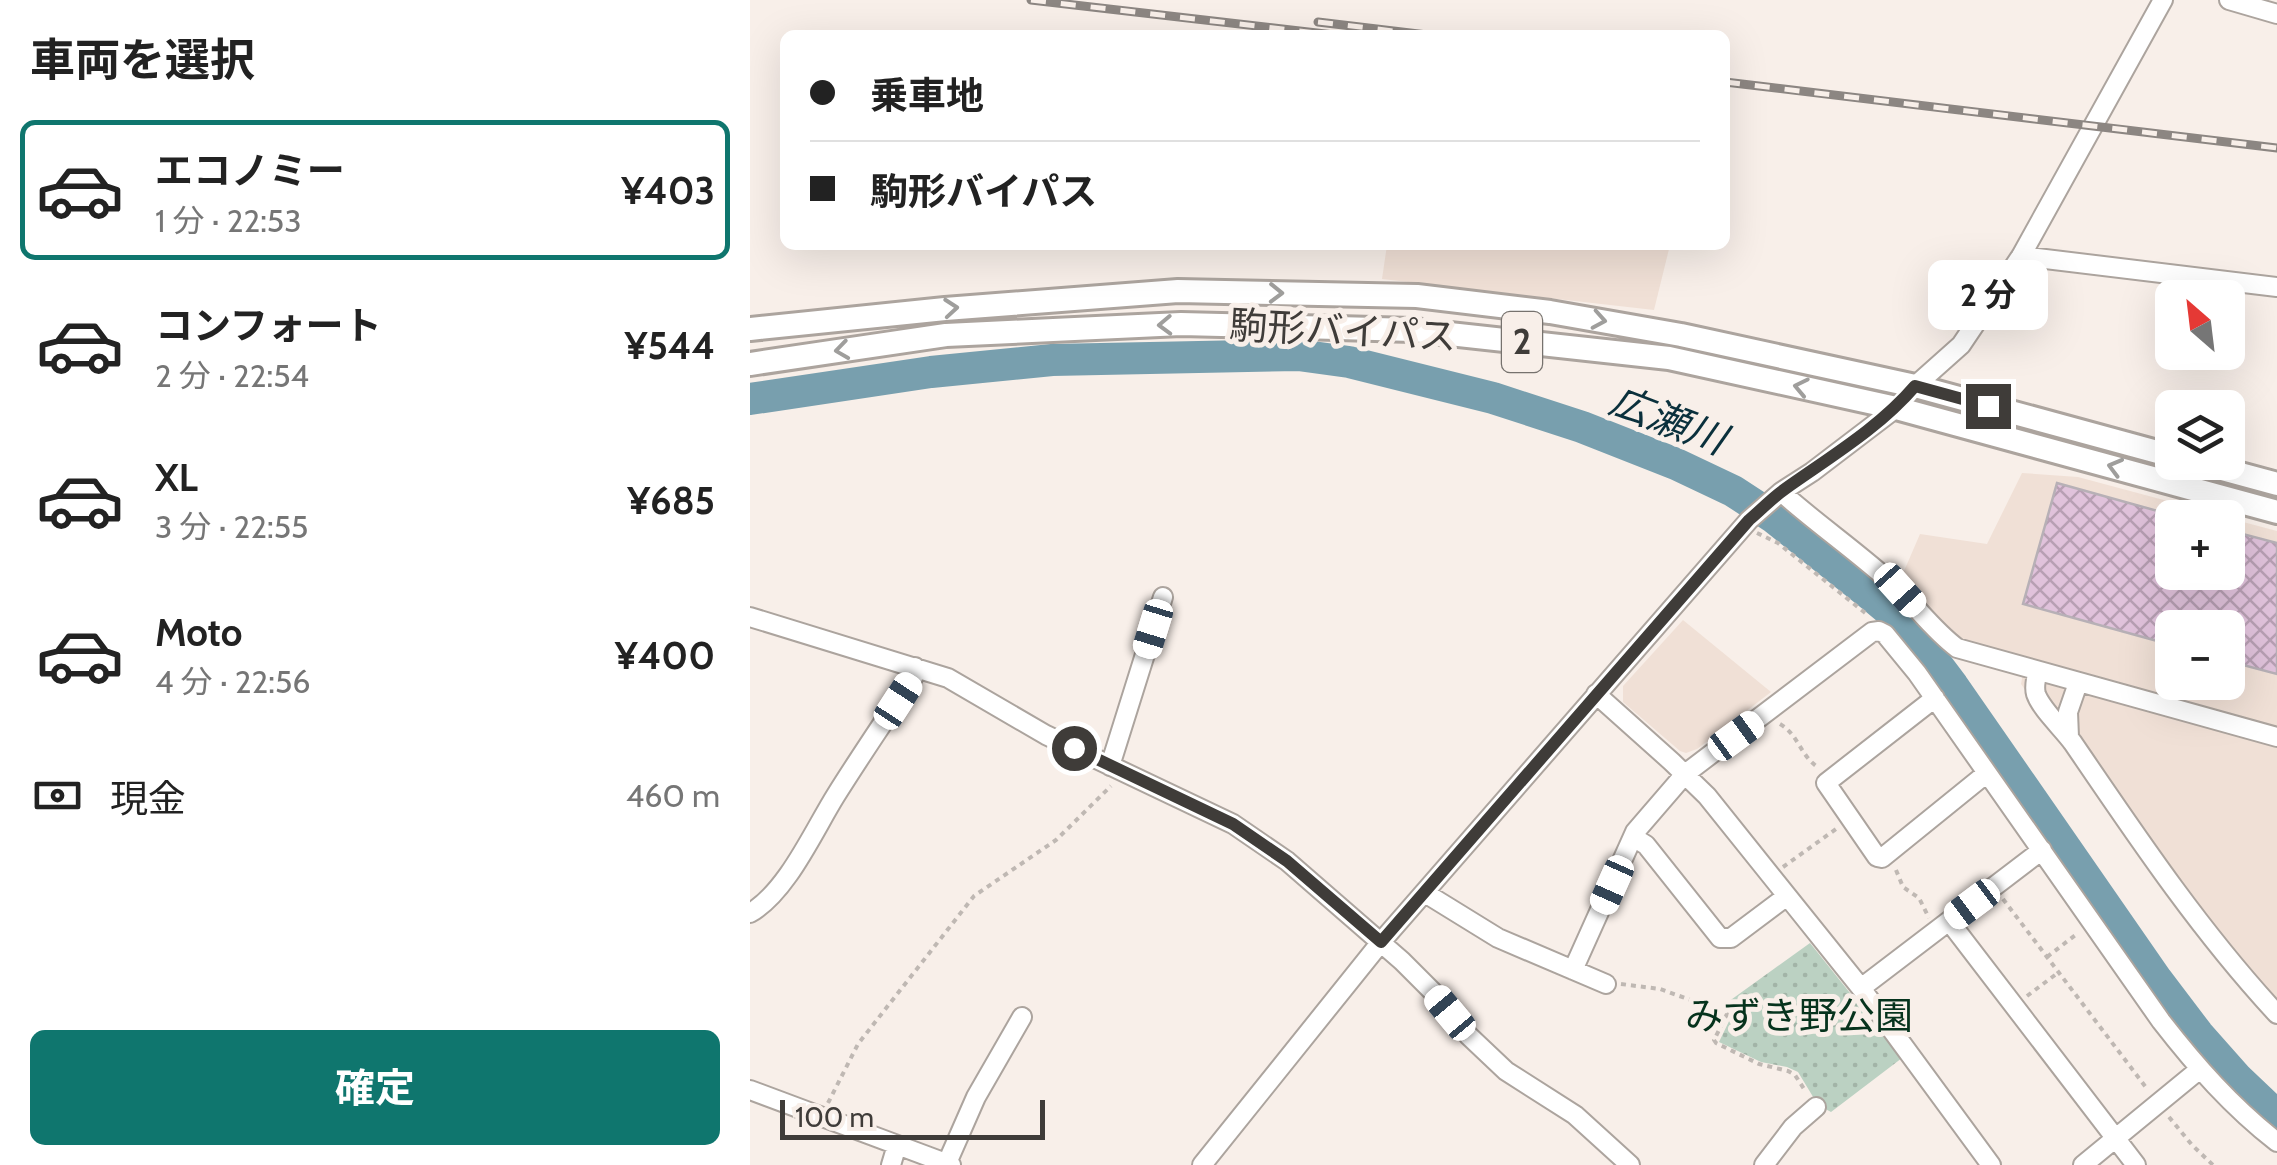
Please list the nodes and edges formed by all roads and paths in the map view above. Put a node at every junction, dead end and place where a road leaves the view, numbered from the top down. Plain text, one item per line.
1 (2163, 0) edge
2 (2229, 0) edge
3 (2277, 14) edge
4 (2020, 256) junction
5 (2277, 287) edge
6 (750, 330) edge
7 (750, 364) edge
8 (1915, 386) junction
9 (1896, 408) junction
10 (2155, 451) edge
11 (2245, 475) edge
12 (2277, 484) edge
13 (1777, 496) junction
14 (2277, 512) edge
15 (1747, 522) junction
16 (1163, 597) dead end
17 (750, 616) edge
18 (1879, 631) junction
19 (915, 668) junction
20 (2038, 671) junction
21 (2078, 683) junction
22 (1596, 694) junction
23 (1935, 698) junction
24 (2069, 737) junction
25 (2277, 737) edge
26 (1117, 769) junction
27 (1988, 773) junction
28 (1685, 774) junction
29 (1850, 818) junction
30 (1633, 837) junction
31 (2042, 850) junction
32 (1771, 876) junction
33 (1995, 888) junction
34 (1424, 894) junction
35 (1787, 896) junction
36 (750, 913) edge
37 (2094, 921) junction
38 (1949, 922) junction
39 (1381, 942) junction
40 (2048, 957) junction
41 (1573, 970) junction
42 (2059, 972) junction
43 (1606, 984) joint
44 (1861, 988) junction
45 (2014, 1006) junction
46 (2277, 1014) edge
47 (1022, 1017) dead end
48 (2200, 1069) junction
49 (750, 1090) edge
50 (2158, 1104) junction
51 (1816, 1106) joint
52 (822, 1116) junction
53 (2116, 1140) junction
54 (2277, 1142) edge
55 (898, 1145) junction
56 (949, 1164) edge
57 (891, 1165) edge
58 (1202, 1165) edge
59 (1630, 1165) edge
60 (1764, 1165) edge
61 (1991, 1165) edge
62 (2084, 1165) edge
63 (2136, 1165) edge
64 (2214, 1165) edge

1 - 4 street
2 - 3 street
4 - 5 street
4 - 8 street
6 -> 8 main road, 駒形バイパス / 2
9 -> 7 main road, 駒形バイパス / 2
8 - 9 street
8 - 10 main road, 駒形バイパス / 2
9 - 13 street
14 -> 9 main road, 駒形バイパス / 2
11 - 12 main road
13 - 15 street
13 - 20 street
15 - 18 path
15 - 22 street
16 - 26 street
17 - 19 street
18 - 23 street
18 - 28 street
19 - 26 street
19 - 36 street
20 - 21 street
20 - 24 street
21 - 24 street
21 - 25 street
22 - 28 street
22 - 34 street
23 - 27 street
23 - 29 street
24 - 46 street
26 - 39 street
26 - 52 path
27 - 29 street
27 - 31 street
28 - 30 street
28 - 32 street
29 - 32 path
30 - 35 street
30 - 41 street
31 - 33 street
31 - 37 street
32 - 35 street
33 - 38 street
33 - 40 path
34 - 39 street
34 - 41 street
35 - 44 street
37 - 40 path
37 - 48 street
38 - 44 street
38 - 45 street
39 - 58 street
39 - 59 street
40 - 42 path
41 - 43 street
42 - 45 path
42 - 50 path
43 - 51 path
44 - 61 street
45 - 53 street
47 - 56 street
48 - 50 street
48 - 54 street
49 - 52 street
50 - 53 street
50 - 64 path
51 - 60 street
52 - 55 street
53 - 62 street
53 - 63 street
55 - 56 street
55 - 57 street

